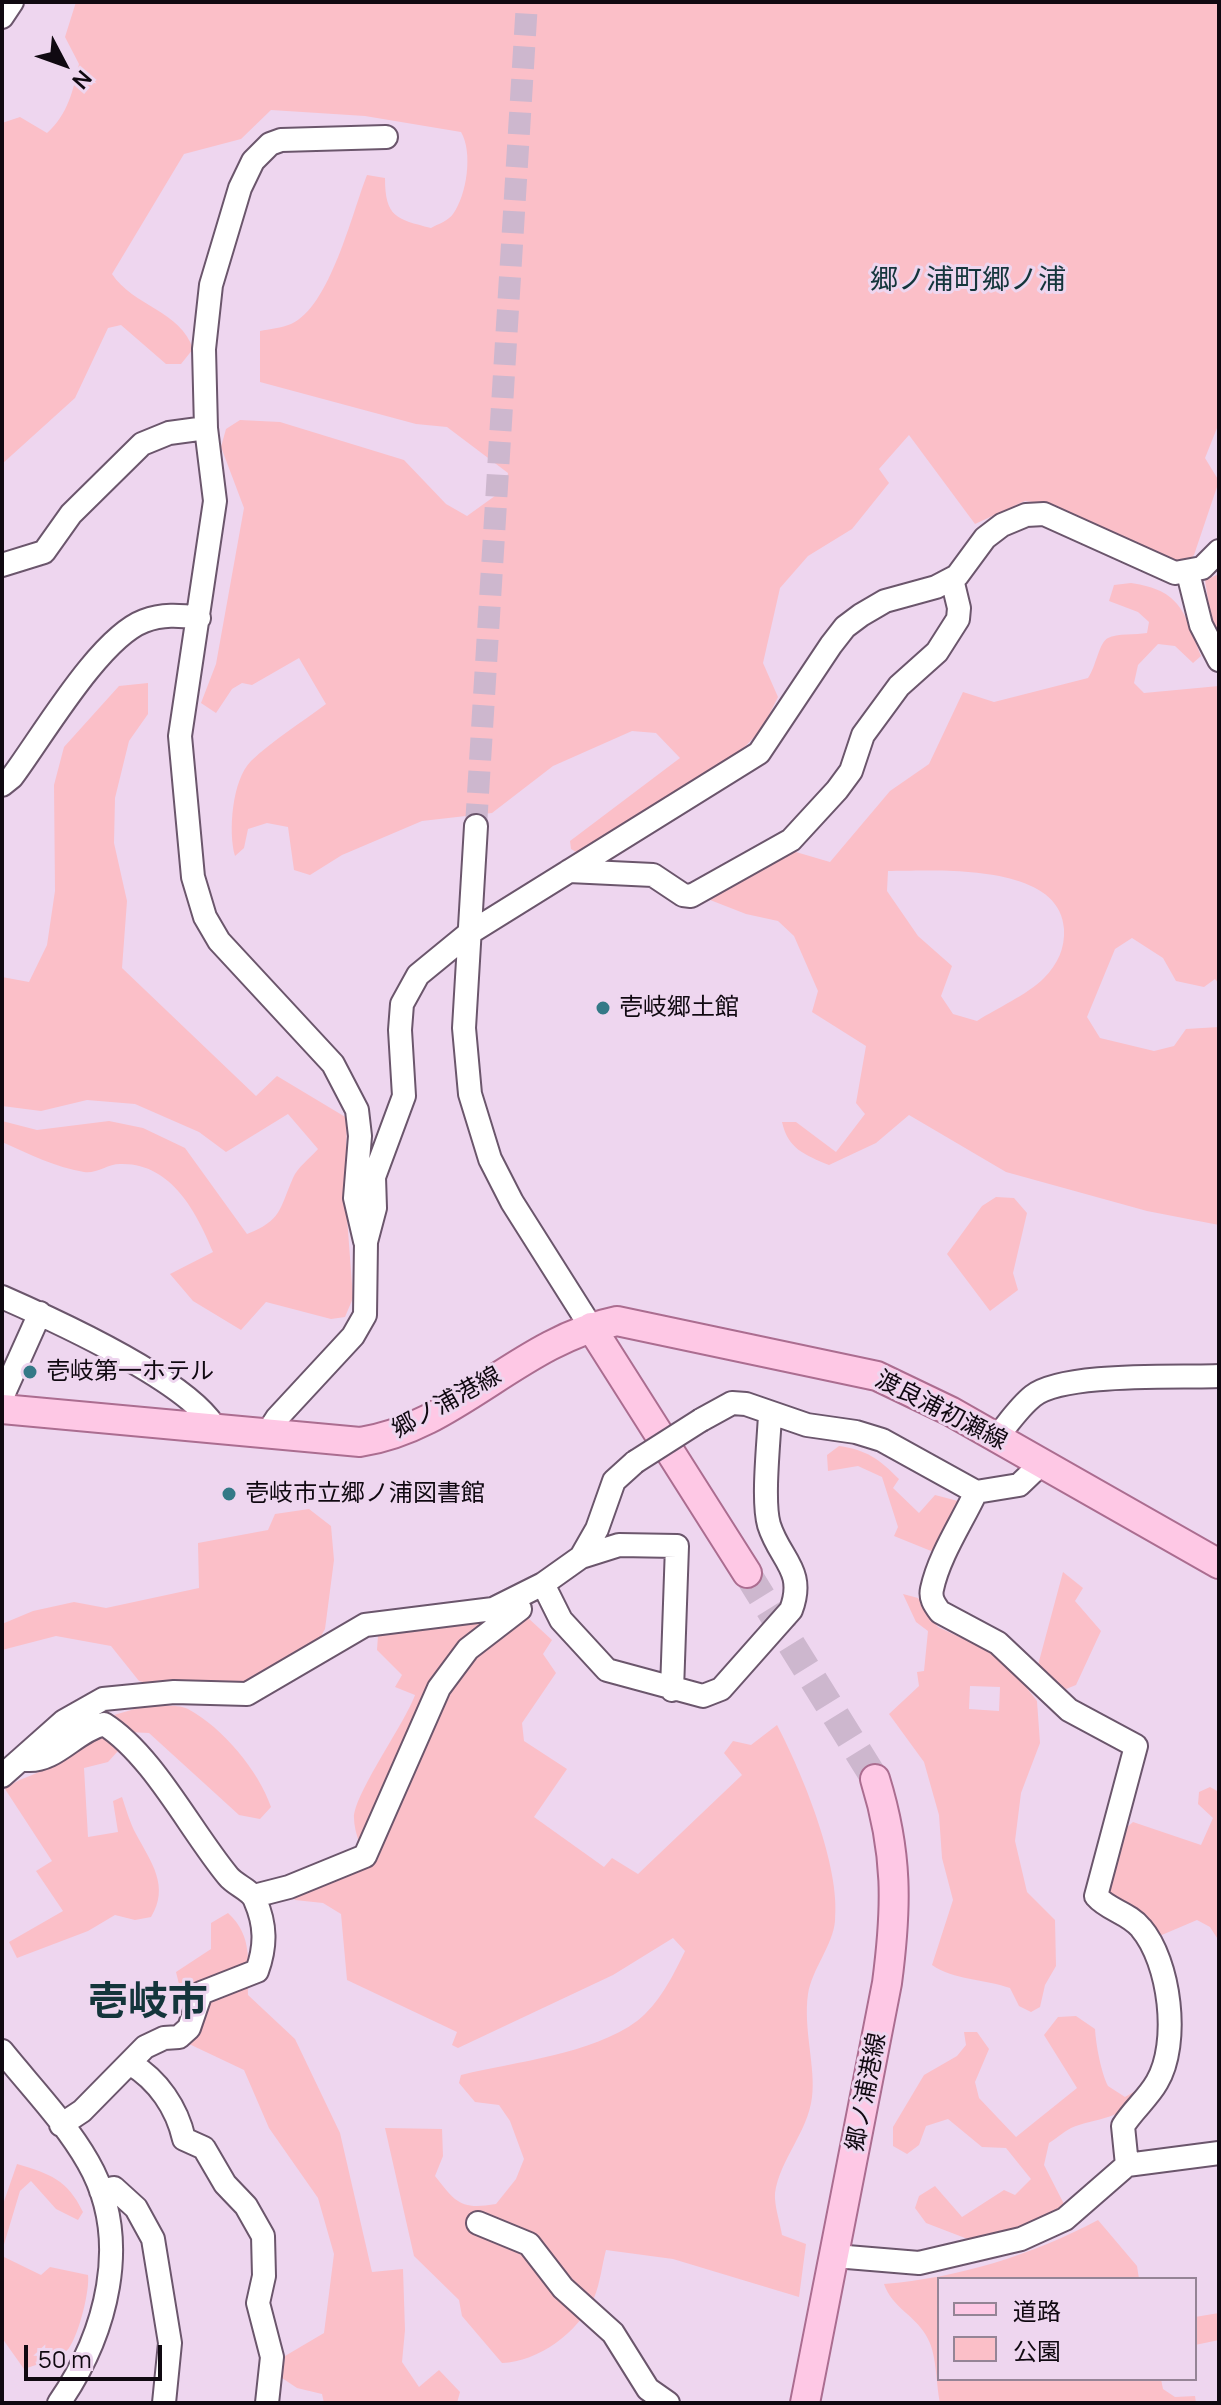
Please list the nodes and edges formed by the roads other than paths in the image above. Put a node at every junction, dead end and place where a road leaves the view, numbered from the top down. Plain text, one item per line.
1 (12, 2) edge
2 (2, 17) edge
3 (386, 137) dead end
4 (206, 428) junction
5 (1219, 551) edge
6 (2, 565) edge
7 (1188, 573) junction
8 (952, 579) junction
9 (199, 618) junction
10 (1219, 660) edge
11 (2, 785) edge
12 (476, 826) tunnel mouth
13 (569, 871) junction
14 (468, 934) junction
15 (366, 1242) junction
16 (2, 1297) edge
17 (40, 1313) junction
18 (591, 1327) junction
19 (1219, 1376) edge
20 (2, 1408) edge
21 (770, 1414) junction
22 (216, 1430) junction
23 (266, 1435) junction
24 (996, 1438) junction
25 (1041, 1464) junction
26 (976, 1492) junction
27 (581, 1557) junction
28 (1219, 1564) edge
29 (747, 1573) tunnel mouth
30 (545, 1592) junction
31 (672, 1690) junction
32 (23, 1760) junction
33 (2, 1776) edge
34 (875, 1779) tunnel mouth
35 (254, 1896) junction
36 (2, 2051) edge
37 (131, 2064) junction
38 (61, 2125) junction
39 (1219, 2153) edge
40 (1127, 2165) junction
41 (101, 2191) junction
42 (478, 2223) dead end
43 (835, 2256) junction
44 (59, 2403) edge
45 (164, 2403) edge
46 (267, 2403) edge
47 (668, 2403) edge
48 (805, 2403) edge

1 - 2 street
3 - 4 street
4 - 6 street
4 - 9 street
5 - 7 street
7 - 8 street
7 - 10 street
8 - 13 street
8 - 13 street
9 - 11 street
9 - 15 street
12 - 14 street
13 - 14 street
14 - 15 street
14 - 18 street
15 - 23 street
16 - 17 street
17 - 20 street
17 - 22 street
18 - 23 main road, 郷ノ浦港線
18 - 24 main road, 渡良浦初瀬線
18 - 29 main road
19 - 24 street
20 - 22 main road, 郷ノ浦港線
21 - 26 street
21 - 27 street, bridge
21 - 31 street
22 - 23 main road, 郷ノ浦港線
24 - 25 main road, 渡良浦初瀬線
25 - 26 street
25 - 28 main road, 渡良浦初瀬線
26 - 40 street
27 - 30 street
27 - 31 street
30 - 31 street
30 - 32 street
30 - 35 street
32 - 33 street
32 - 35 street
34 - 43 main road, 郷ノ浦港線
35 - 37 street
36 - 38 street
37 - 38 street
37 - 46 street
38 - 41 street
39 - 40 street
40 - 43 street
41 - 44 street
41 - 45 street
42 - 47 street
43 - 48 main road, 郷ノ浦港線

